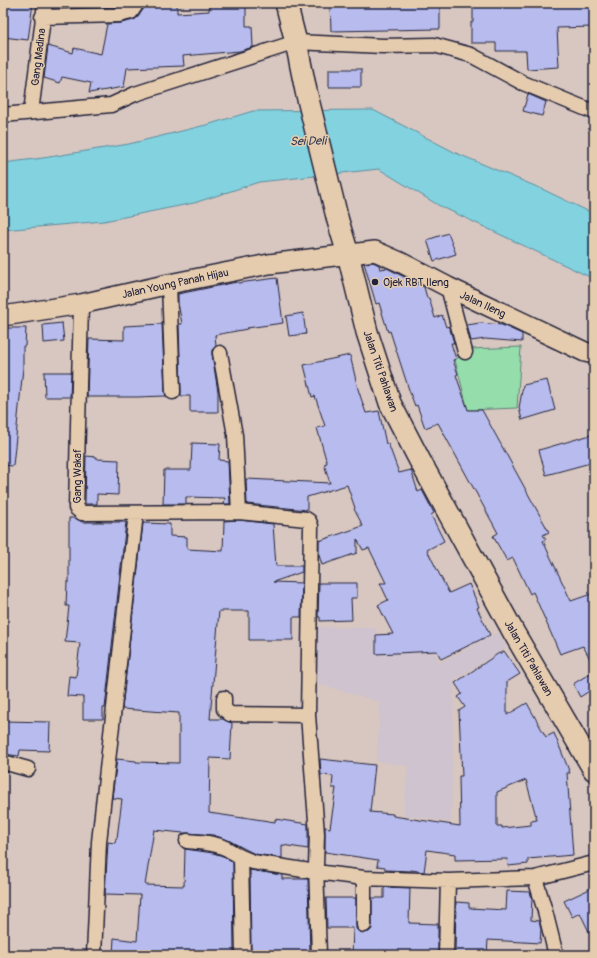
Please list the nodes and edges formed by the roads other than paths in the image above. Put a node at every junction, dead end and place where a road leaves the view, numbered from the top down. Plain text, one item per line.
1 (44, 3) edge
2 (137, 3) edge
3 (286, 3) edge
4 (42, 17) junction
5 (296, 42) junction
6 (32, 112) junction
7 (594, 112) edge
8 (3, 115) edge
9 (348, 254) junction
10 (169, 284) junction
11 (448, 287) junction
12 (81, 304) junction
13 (3, 316) edge
14 (465, 352) dead end
15 (220, 353) dead end
16 (594, 354) edge
17 (172, 392) dead end
18 (239, 512) junction
19 (136, 513) junction
20 (224, 698) dead end
21 (308, 715) junction
22 (3, 762) edge
23 (28, 769) dead end
24 (594, 770) edge
25 (187, 841) dead end
26 (241, 857) junction
27 (594, 863) edge
28 (316, 869) junction
29 (364, 878) junction
30 (535, 878) junction
31 (448, 881) junction
32 (364, 925) dead end
33 (94, 955) edge
34 (243, 955) edge
35 (318, 955) edge
36 (446, 955) edge
37 (556, 955) edge

1 - 4 street, Gang Madina
2 - 4 street
3 - 5 main road, Jalan Titi Pahlawan
4 - 6 street, Gang Madina
5 - 6 street
5 - 7 street
5 - 9 main road, Jalan Titi Pahlawan
6 - 8 street
9 - 10 street, Jalan Young Panah Hijau
9 - 11 street, Jalan Ileng
9 - 24 main road, Jalan Titi Pahlawan
10 - 12 street, Jalan Young Panah Hijau
10 - 17 street
11 - 14 street
11 - 16 street, Jalan Ileng
12 - 13 street, Jalan Young Panah Hijau
12 - 19 street, Gang Wakaf
15 - 18 street
18 - 19 street, Gang Wakaf
18 - 21 street, Gang Wakaf
19 - 33 street
20 - 21 street
21 - 28 street, Gang Wakaf
22 - 23 street
25 - 26 street
26 - 28 street
26 - 34 street
27 - 30 street
28 - 29 street
28 - 35 street, Gang Wakaf
29 - 31 street
29 - 32 street
30 - 31 street
30 - 37 street
31 - 36 street

